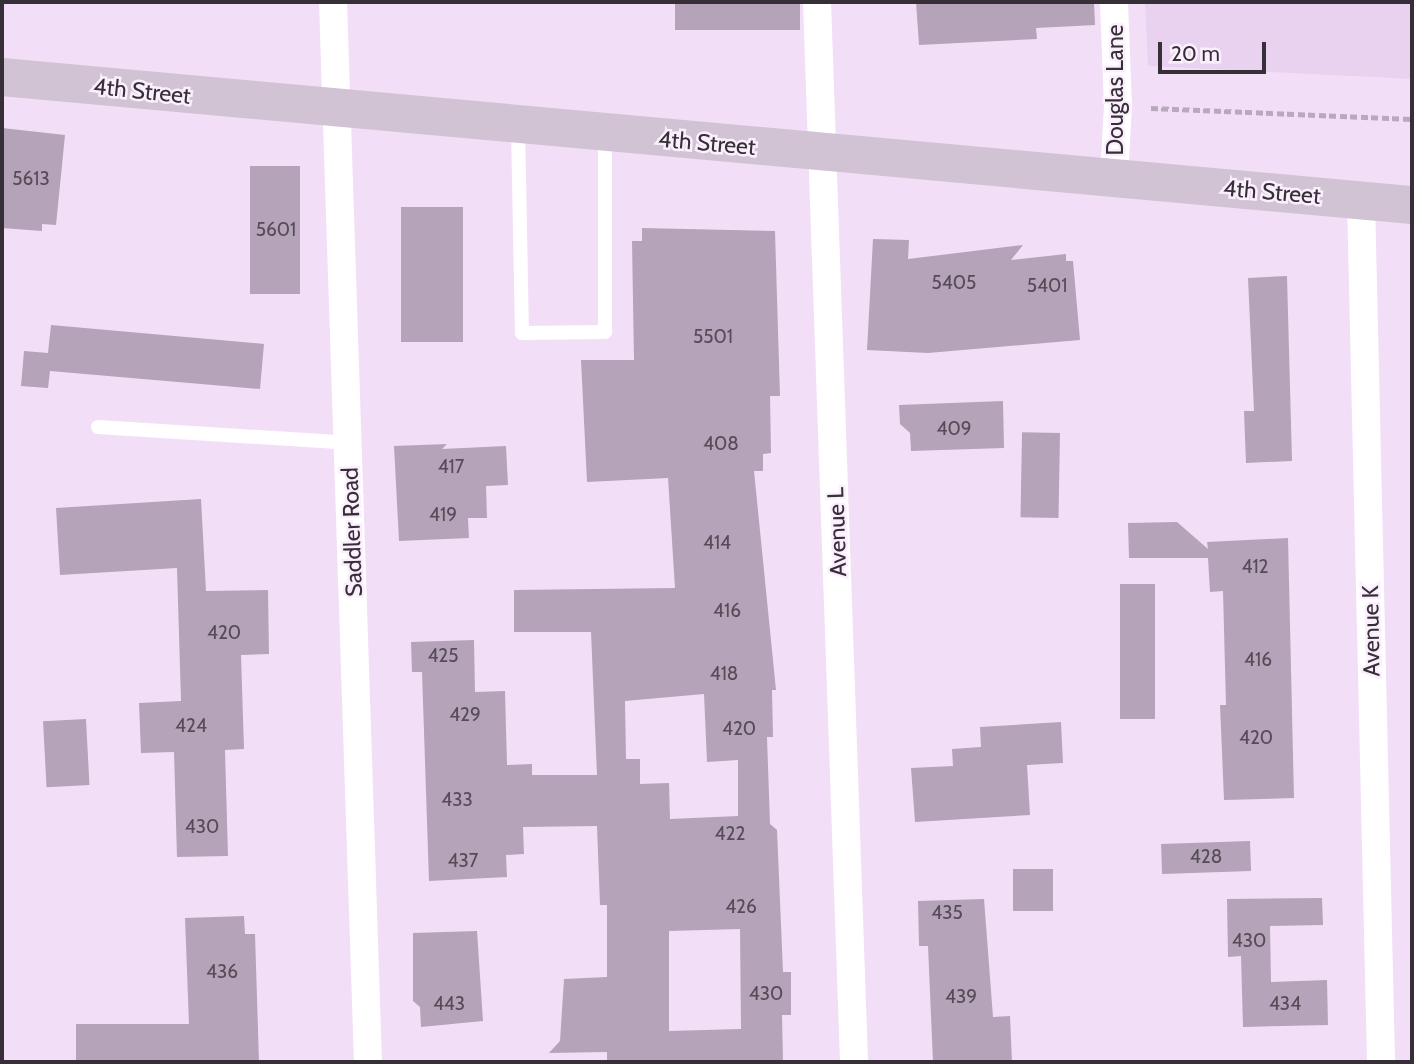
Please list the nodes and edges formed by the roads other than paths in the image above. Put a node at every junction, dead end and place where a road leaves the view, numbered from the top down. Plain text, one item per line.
1 (333, 2) edge
2 (817, 2) edge
3 (1114, 2) edge
4 (2, 77) edge
5 (339, 110) junction
6 (518, 126) junction
7 (605, 134) junction
8 (824, 152) junction
9 (1114, 178) junction
10 (1361, 200) junction
11 (1412, 205) edge
12 (98, 427) dead end
13 (349, 443) junction
14 (368, 1062) edge
15 (855, 1062) edge
16 (1381, 1062) edge

1 - 5 street, Saddler Road
2 - 8 street, Avenue L
3 - 9 street, Douglas Lane
4 - 5 main road, 4th Street
5 - 6 main road, 4th Street
5 - 13 street, Saddler Road
6 - 7 main road, 4th Street
6 - 7 lane
7 - 8 main road, 4th Street
8 - 9 main road, 4th Street
8 - 15 street, Avenue L
9 - 10 main road, 4th Street
10 - 11 main road, 4th Street
10 - 16 street, Avenue K
12 - 13 lane
13 - 14 street, Saddler Road

